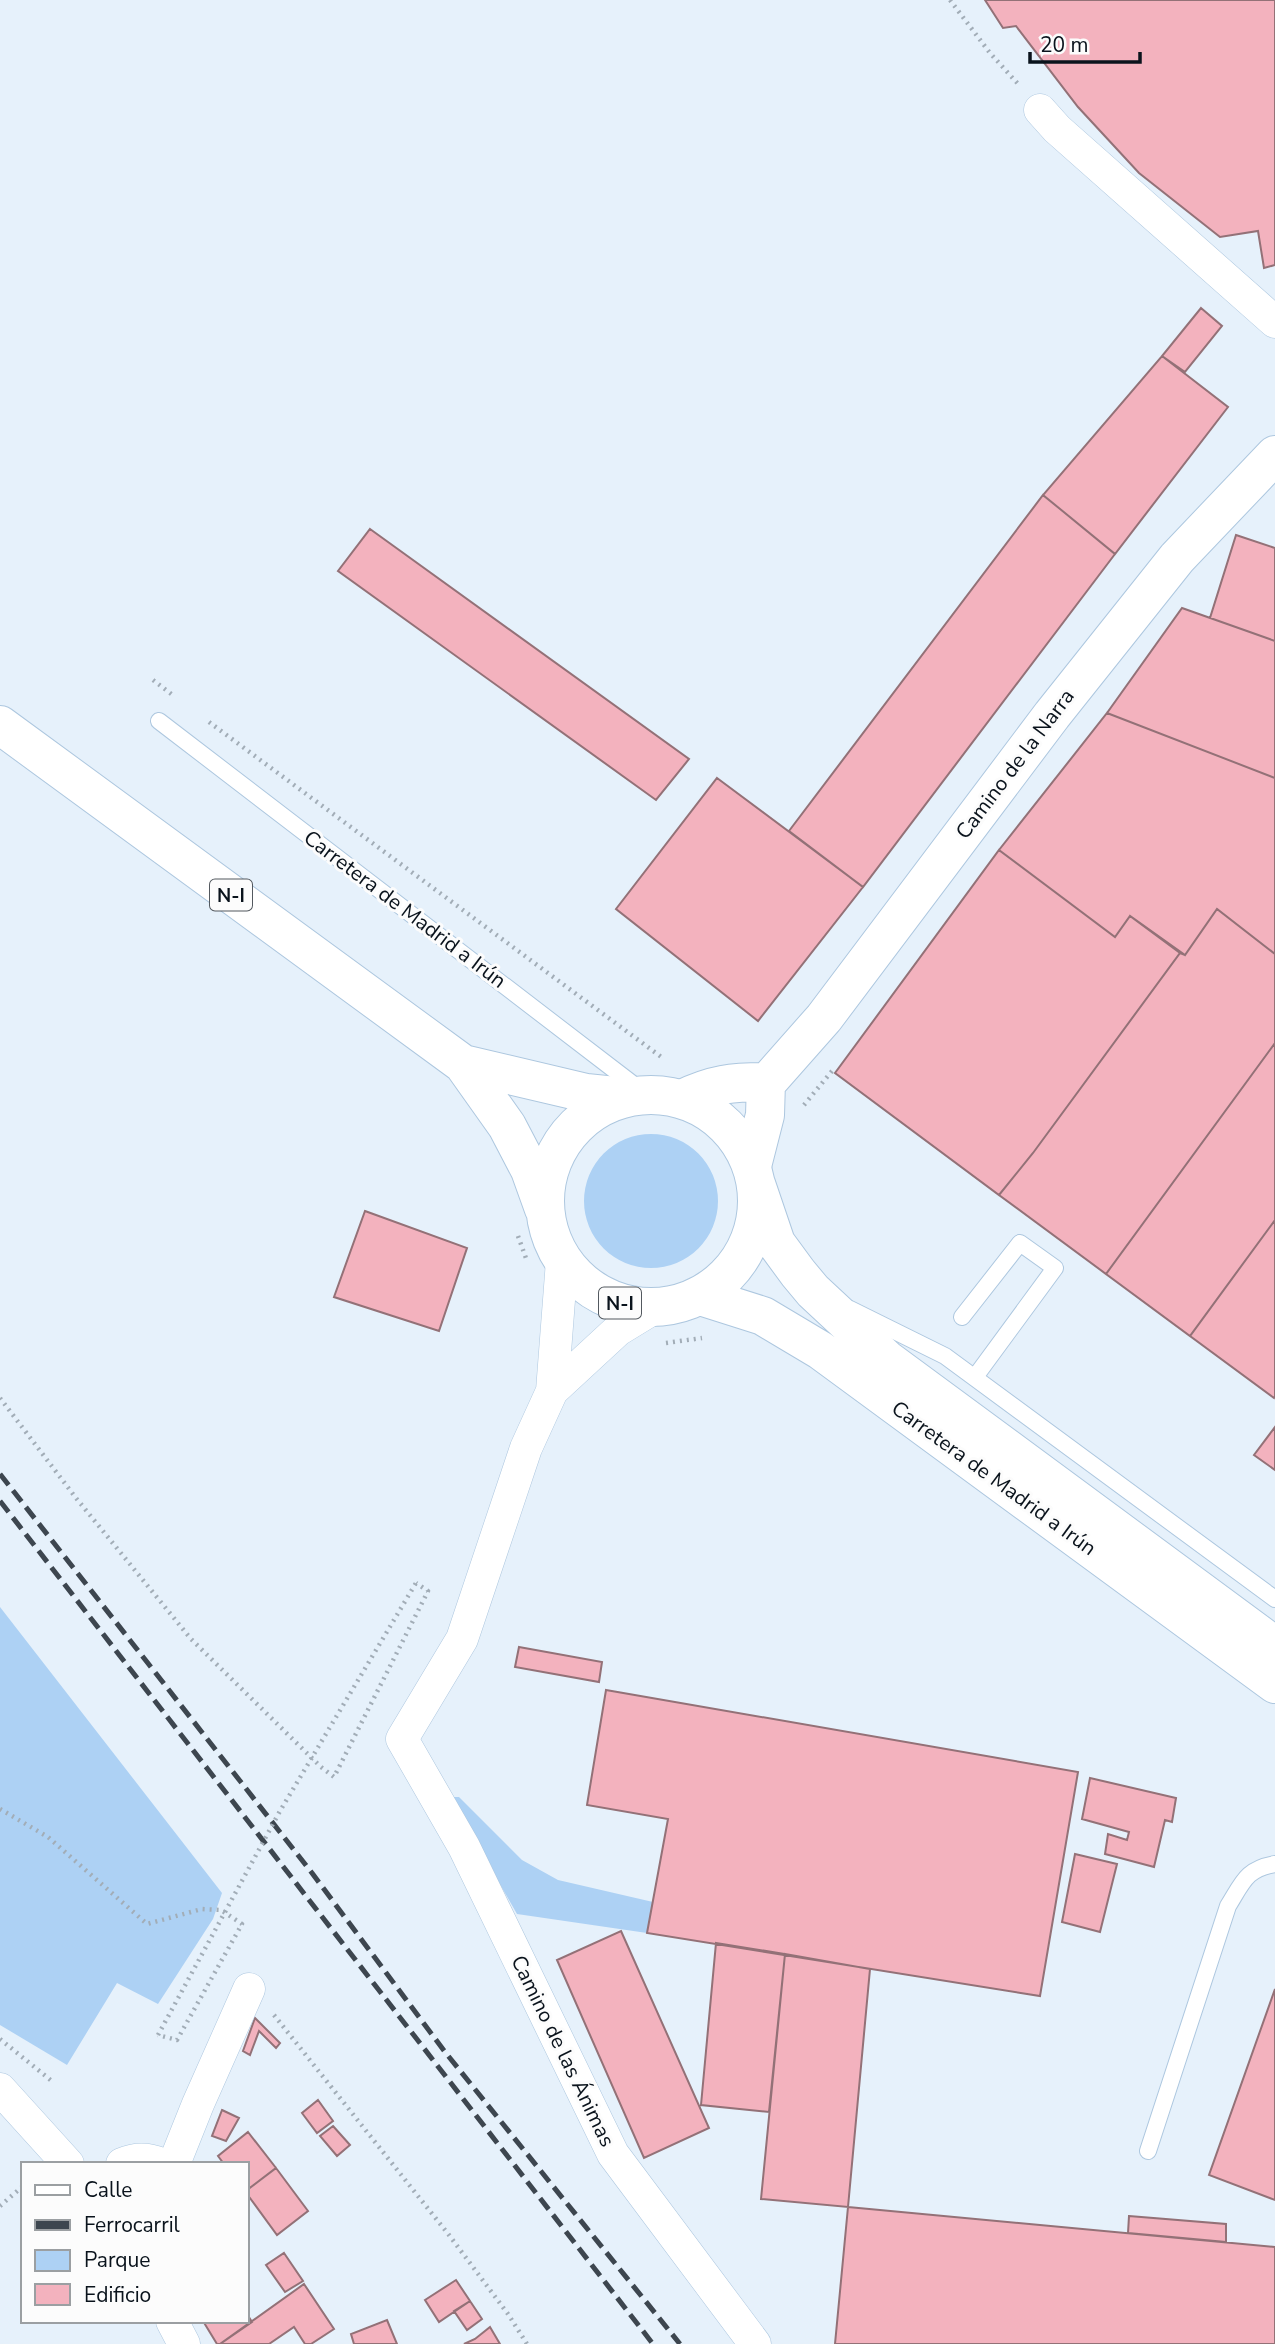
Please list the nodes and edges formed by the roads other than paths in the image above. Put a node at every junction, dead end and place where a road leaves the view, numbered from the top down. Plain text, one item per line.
1 (1040, 110) road end
2 (1275, 322) edge
3 (1275, 456) edge
4 (159, 721) dead end
5 (0, 725) edge
6 (463, 1064) junction
7 (766, 1082) junction
8 (647, 1083) junction
9 (755, 1173) junction
10 (544, 1209) junction
11 (562, 1261) junction
12 (813, 1292) junction
13 (701, 1296) junction
14 (654, 1308) junction
15 (962, 1317) dead end
16 (975, 1377) junction
17 (552, 1391) junction
18 (1275, 1599) edge
19 (1275, 1646) edge
20 (1275, 1684) edge
21 (1275, 1864) edge
22 (249, 1989) road end
23 (0, 2089) edge
24 (1148, 2151) dead end
25 (66, 2162) edge
26 (126, 2162) edge
27 (156, 2162) edge
28 (175, 2162) edge
29 (173, 2323) edge
30 (184, 2344) edge
31 (755, 2344) edge

1 - 2 street
3 - 7 main road, Camino de la Narra
4 - 8 lane, Carretera de Madrid a Irún
5 - 6 main road, N-I
6 - 8 main road, N-I
6 - 10 main road, N-I
7 - 8 main road
7 - 9 main road
8 - 9 main road, N-I
8 - 10 main road, N-I
9 - 12 main road, Carretera de Madrid a Irún
9 - 13 main road, N-I
10 - 11 main road, N-I
11 - 14 main road, N-I
11 - 17 street
12 - 16 lane, Carretera de Madrid a Irún
12 - 19 main road, Carretera de Madrid a Irún
13 - 14 main road, N-I
13 - 20 main road, Carretera de Madrid a Irún
14 - 17 street
15 - 16 lane
16 - 18 lane, Carretera de Madrid a Irún
17 - 31 street, Camino de las Ánimas
21 - 24 lane
22 - 28 street
23 - 25 street
26 - 27 street
29 - 30 street

